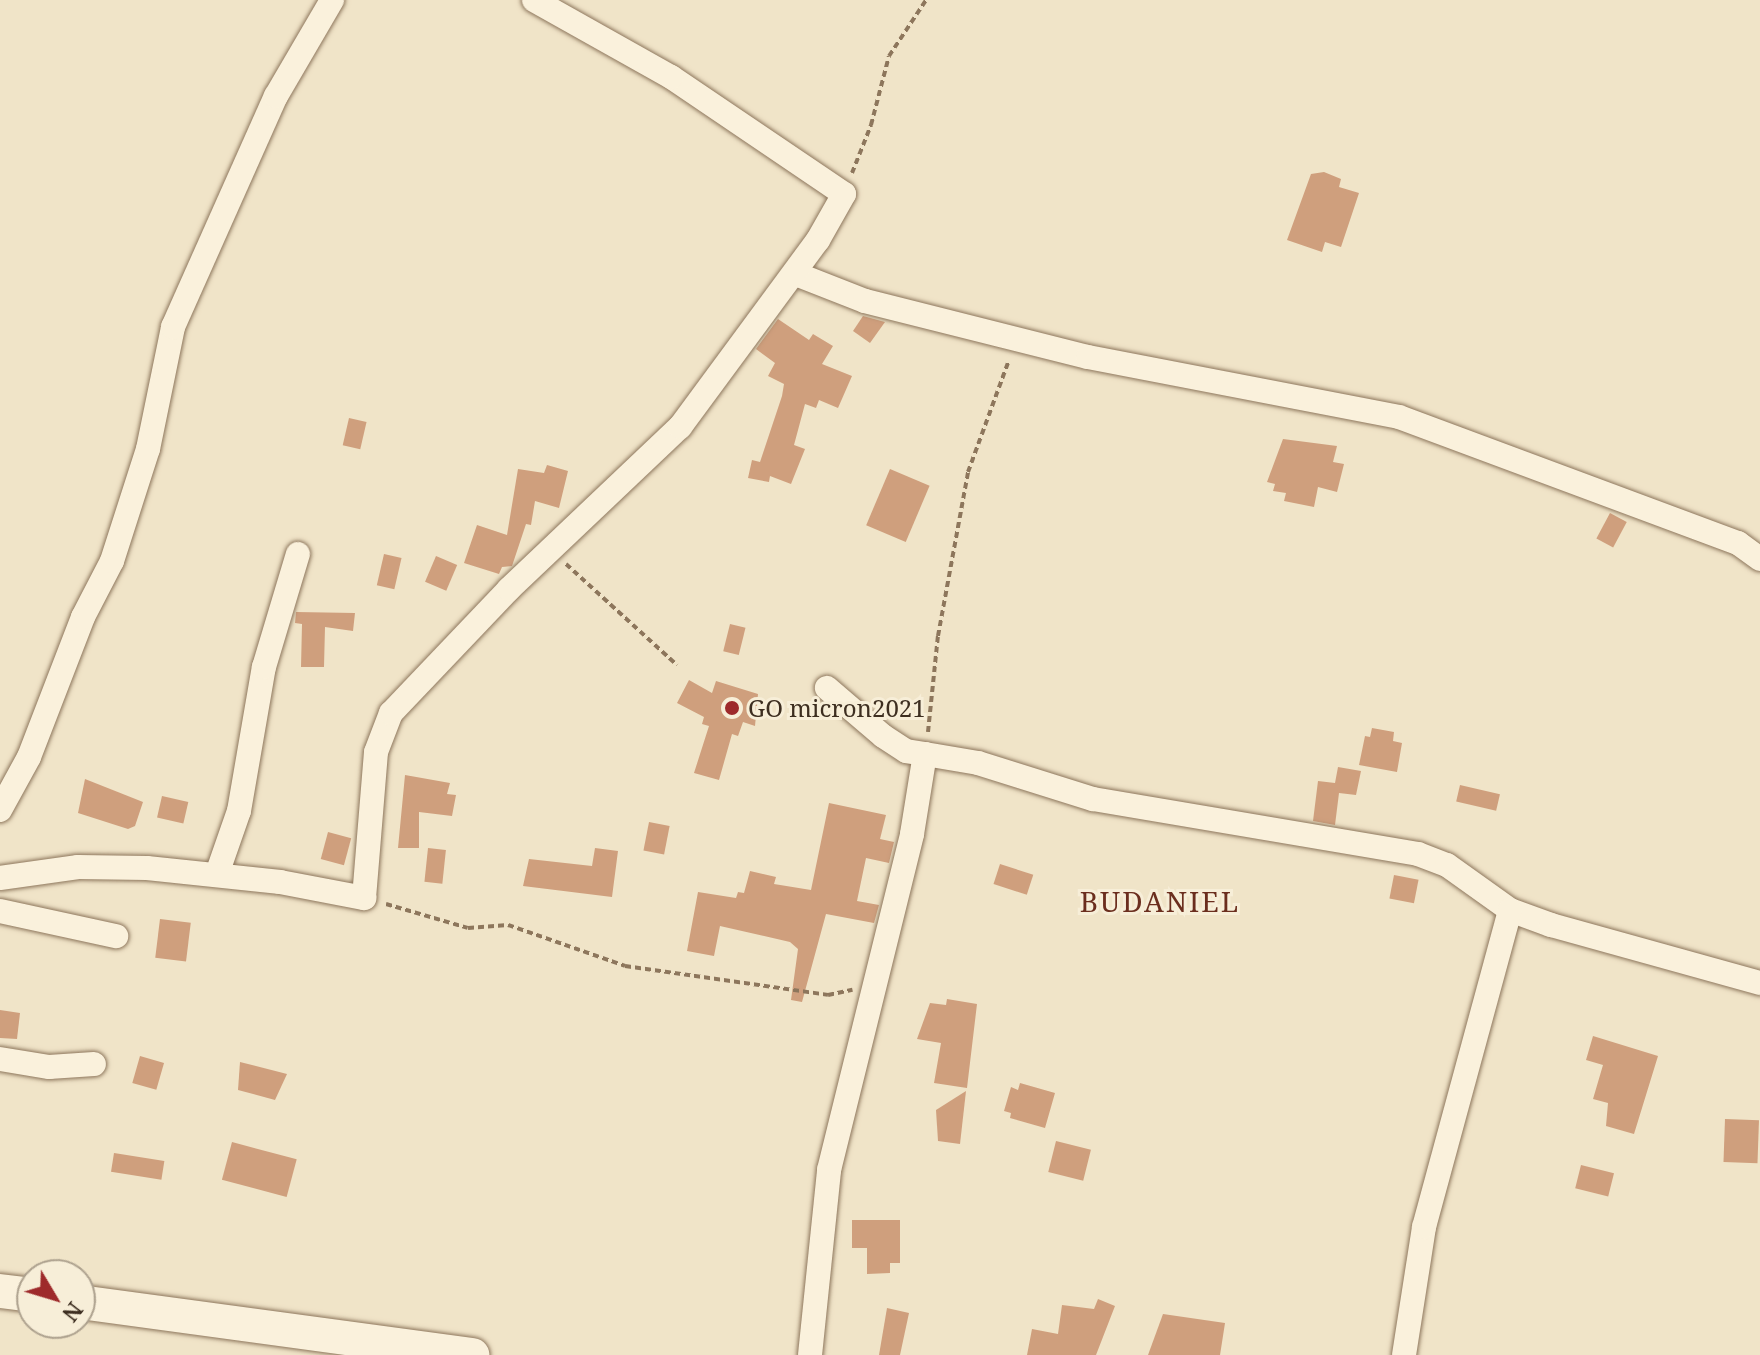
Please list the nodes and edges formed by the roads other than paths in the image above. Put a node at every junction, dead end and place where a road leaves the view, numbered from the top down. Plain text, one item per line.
1 (332, 0) edge
2 (540, 1) edge
3 (796, 274) junction
4 (298, 554) dead end
5 (1760, 559) edge
6 (827, 688) dead end
7 (925, 754) junction
8 (0, 810) edge
9 (217, 874) junction
10 (0, 878) edge
11 (1510, 910) junction
12 (0, 911) edge
13 (116, 936) dead end
14 (1760, 983) edge
15 (0, 1059) edge
16 (94, 1064) dead end
17 (96, 1304) edge
18 (469, 1355) edge
19 (810, 1355) edge
20 (1404, 1355) edge

1 - 8 street
2 - 3 street
3 - 5 street
3 - 9 street
4 - 9 street
6 - 7 street
7 - 11 street
7 - 19 street
9 - 10 street
11 - 14 street
11 - 20 street
12 - 13 street
15 - 16 street
17 - 18 main road

